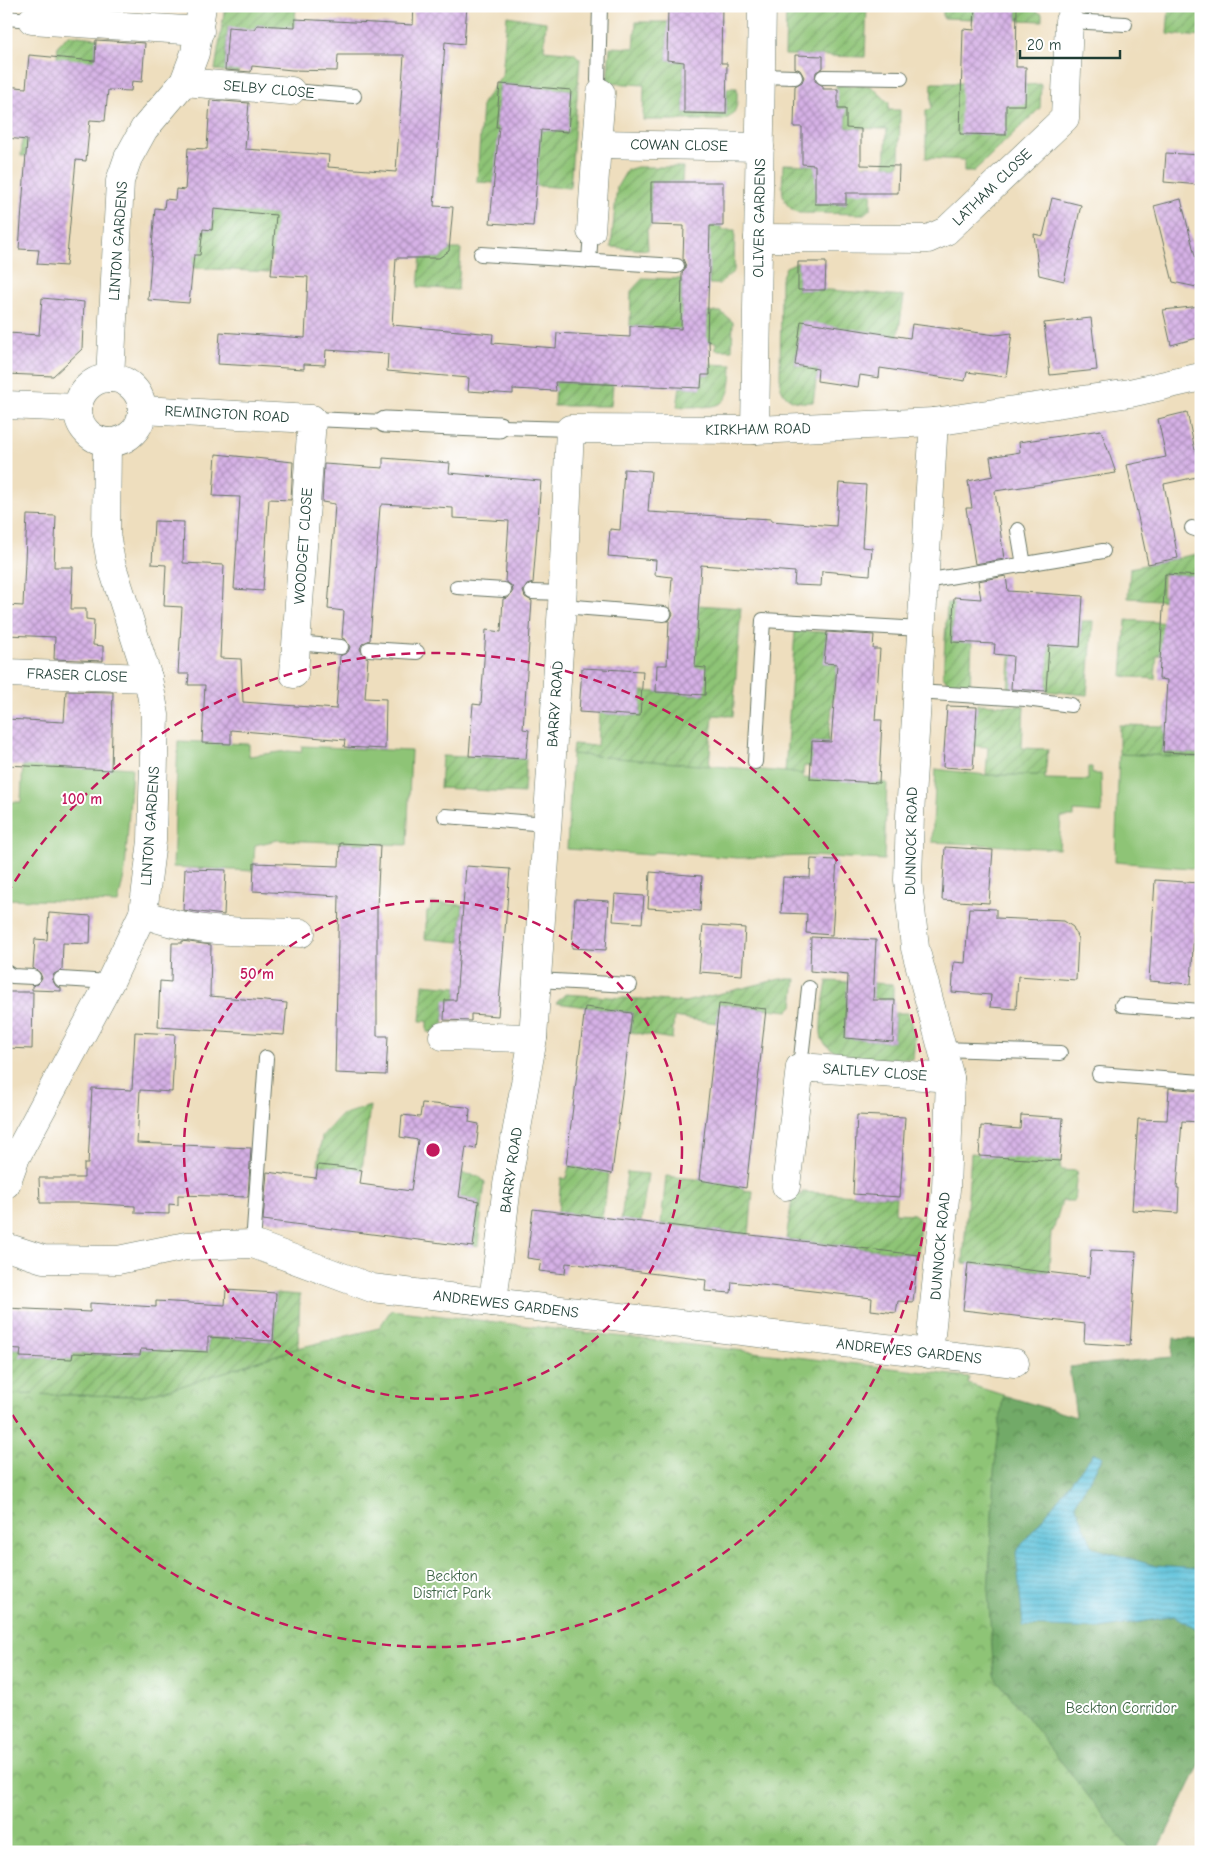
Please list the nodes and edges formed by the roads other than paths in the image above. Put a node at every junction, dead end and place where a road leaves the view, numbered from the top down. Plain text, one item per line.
1 (600, 6) edge
2 (762, 6) edge
3 (19, 19) edge
4 (201, 19) edge
5 (1069, 21) joint
6 (1125, 24) dead end
7 (761, 76) junction
8 (795, 76) dead end
9 (823, 76) dead end
10 (901, 78) dead end
11 (184, 82) junction
12 (291, 91) joint
13 (601, 93) joint
14 (354, 96) dead end
15 (597, 144) junction
16 (760, 147) junction
17 (591, 232) joint
18 (758, 238) junction
19 (480, 254) dead end
20 (589, 261) junction
21 (677, 266) dead end
22 (1201, 377) edge
23 (110, 378) junction
24 (6, 404) edge
25 (78, 408) junction
26 (142, 410) junction
27 (312, 418) junction
28 (385, 422) joint
29 (934, 422) junction
30 (499, 427) joint
31 (570, 429) junction
32 (755, 430) junction
33 (106, 442) junction
34 (1018, 530) dead end
35 (1103, 551) dead end
36 (1024, 565) junction
37 (925, 581) junction
38 (457, 587) dead end
39 (504, 590) dead end
40 (532, 592) dead end
41 (562, 600) junction
42 (664, 614) dead end
43 (922, 629) junction
44 (296, 643) junction
45 (341, 646) dead end
46 (369, 649) dead end
47 (417, 652) dead end
48 (6, 672) edge
49 (294, 674) dead end
50 (148, 678) junction
51 (917, 692) junction
52 (1071, 705) dead end
53 (755, 762) dead end
54 (445, 816) dead end
55 (547, 824) junction
56 (143, 913) junction
57 (301, 933) dead end
58 (6, 972) edge
59 (33, 977) dead end
60 (61, 979) dead end
61 (536, 980) junction
62 (110, 982) junction
63 (630, 985) dead end
64 (809, 988) dead end
65 (1122, 1005) dead end
66 (1201, 1010) edge
67 (443, 1036) dead end
68 (533, 1038) junction
69 (942, 1049) junction
70 (1060, 1053) dead end
71 (266, 1058) dead end
72 (800, 1067) junction
73 (1099, 1074) dead end
74 (950, 1078) junction
75 (1201, 1082) edge
76 (6, 1184) edge
77 (786, 1186) dead end
78 (253, 1244) junction
79 (6, 1247) edge
80 (493, 1302) junction
81 (929, 1354) junction
82 (1015, 1363) dead end

1 - 13 lane
2 - 7 street, OLIVER GARDENS
3 - 4 street
4 - 11 street, LINTON GARDENS
5 - 6 lane, LATHAM CLOSE
5 - 18 street, LATHAM CLOSE
7 - 8 lane
7 - 16 street, OLIVER GARDENS
9 - 10 lane
11 - 12 street, SELBY CLOSE
11 - 23 street, LINTON GARDENS
12 - 14 lane, SELBY CLOSE
13 - 15 street
15 - 16 street, COWAN CLOSE
15 - 17 street
16 - 18 street, OLIVER GARDENS
17 - 20 lane
18 - 32 street, OLIVER GARDENS
19 - 20 lane
20 - 21 lane
22 - 29 street, KIRKHAM ROAD
23 - 25 street
23 - 26 street
24 - 25 street
25 - 33 street
26 - 27 street, REMINGTON ROAD
26 - 33 street
27 - 28 lane, KIRKHAM ROAD
27 - 44 street, WOODGET CLOSE
28 - 30 street, KIRKHAM ROAD
29 - 32 street, KIRKHAM ROAD
29 - 37 street, DUNNOCK ROAD
30 - 31 lane, KIRKHAM ROAD
31 - 32 street, KIRKHAM ROAD
31 - 41 street, BARRY ROAD
33 - 50 street, LINTON GARDENS
34 - 36 lane
35 - 36 lane
36 - 37 lane
37 - 43 street, DUNNOCK ROAD
38 - 39 lane
40 - 41 lane
41 - 42 lane
41 - 55 street, BARRY ROAD
43 - 51 street, DUNNOCK ROAD
43 - 53 lane
44 - 45 lane
44 - 49 street, WOODGET CLOSE
46 - 47 lane
48 - 50 street, FRASER CLOSE
50 - 56 street, LINTON GARDENS
51 - 52 lane
51 - 69 street, DUNNOCK ROAD
54 - 55 lane
55 - 61 street, BARRY ROAD
56 - 57 street
56 - 62 street, LINTON GARDENS
58 - 59 lane
60 - 62 lane
61 - 63 lane
61 - 68 street, BARRY ROAD
62 - 76 street, LINTON GARDENS
64 - 72 lane, SALTLEY CLOSE
65 - 66 lane
67 - 68 street
68 - 80 street, BARRY ROAD
69 - 70 lane
69 - 74 street, DUNNOCK ROAD
71 - 78 lane
72 - 74 street, SALTLEY CLOSE
72 - 77 street, SALTLEY CLOSE
73 - 75 lane
74 - 81 street, DUNNOCK ROAD
78 - 79 street, ANDREWES GARDENS
78 - 80 street, ANDREWES GARDENS
80 - 81 street, ANDREWES GARDENS
81 - 82 street, ANDREWES GARDENS

